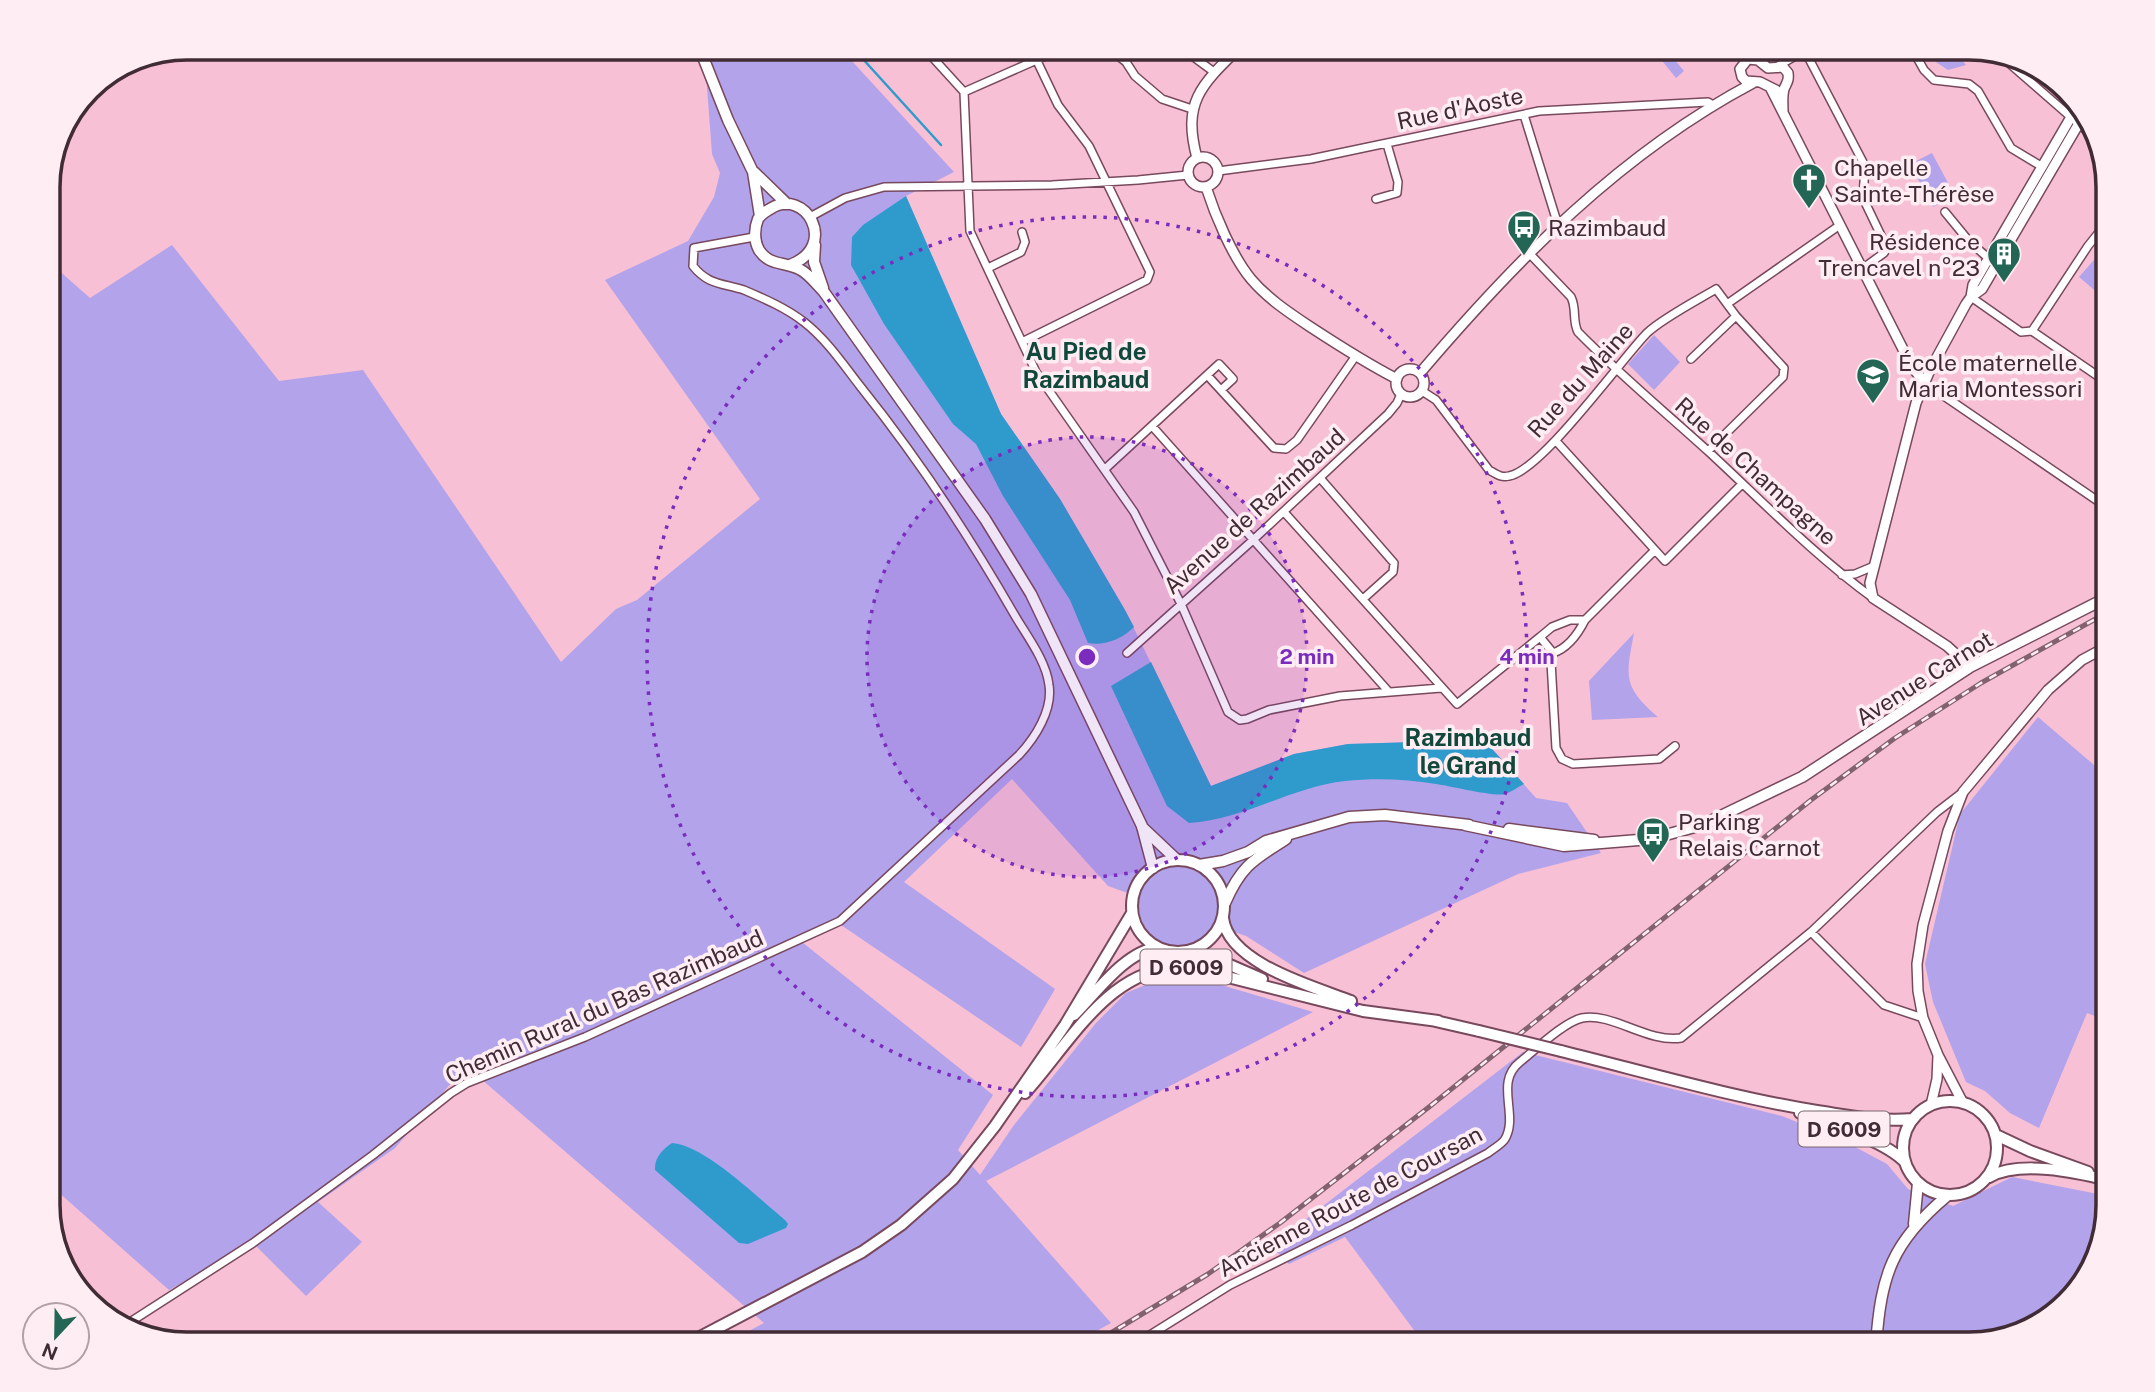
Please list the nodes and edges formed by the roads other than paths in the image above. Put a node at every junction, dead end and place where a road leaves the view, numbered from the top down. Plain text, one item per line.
1 (704, 60) edge
2 (935, 60) edge
3 (1123, 60) edge
4 (1198, 60) edge
5 (1226, 60) edge
6 (1753, 60) joint
7 (1789, 60) edge
8 (1796, 60) edge
9 (1811, 60) edge
10 (1918, 60) edge
11 (1037, 61) joint
12 (1778, 66) junction
13 (2015, 68) edge
14 (1214, 72) junction
15 (1788, 73) junction
16 (1742, 77) junction
17 (1753, 83) junction
18 (1784, 88) junction
19 (1771, 89) junction
20 (964, 92) junction
21 (1732, 94) junction
22 (1713, 105) junction
23 (1192, 108) junction
24 (1784, 114) junction
25 (1524, 115) junction
26 (2074, 120) junction
27 (2078, 124) edge
28 (1387, 144) junction
29 (1197, 158) junction
30 (2041, 166) junction
31 (1218, 171) junction
32 (753, 172) junction
33 (1188, 175) junction
34 (1107, 182) junction
35 (966, 187) junction
36 (1206, 187) junction
37 (1376, 199) dead end
38 (1552, 202) junction
39 (787, 204) junction
40 (1945, 212) dead end
41 (1568, 215) junction
42 (760, 216) junction
43 (810, 216) junction
44 (1558, 225) junction
45 (1840, 225) junction
46 (1022, 232) dead end
47 (2096, 236) edge
48 (754, 237) junction
49 (815, 242) junction
50 (1529, 253) junction
51 (1989, 258) junction
52 (790, 265) junction
53 (988, 268) junction
54 (1862, 269) junction
55 (824, 292) junction
56 (1971, 297) junction
57 (1727, 304) junction
58 (1736, 316) junction
59 (2032, 331) junction
60 (1022, 342) junction
61 (1355, 357) junction
62 (1690, 359) dead end
63 (1615, 369) junction
64 (1420, 373) junction
65 (1208, 375) junction
66 (2096, 375) edge
67 (1397, 379) junction
68 (1925, 383) junction
69 (1221, 390) junction
70 (1422, 391) junction
71 (1401, 394) junction
72 (1152, 426) junction
73 (1556, 441) junction
74 (1708, 451) junction
75 (1105, 469) junction
76 (1320, 478) junction
77 (1742, 484) junction
78 (2096, 500) edge
79 (1284, 512) junction
80 (1253, 540) junction
81 (1655, 550) junction
82 (1874, 566) junction
83 (1841, 575) junction
84 (1873, 598) junction
85 (1363, 600) junction
86 (2096, 603) edge
87 (1181, 604) junction
88 (1585, 620) junction
89 (1540, 637) junction
90 (2096, 652) edge
91 (1127, 653) dead end
92 (1553, 653) junction
93 (1970, 667) junction
94 (1441, 688) junction
95 (1389, 692) junction
96 (1675, 746) dead end
97 (1963, 792) junction
98 (1142, 826) junction
99 (1296, 833) junction
100 (1177, 860) junction
101 (1199, 865) junction
102 (1153, 867) junction
103 (1225, 903) junction
104 (1132, 913) junction
105 (1223, 918) junction
106 (1811, 933) junction
107 (1157, 947) junction
108 (1190, 951) junction
109 (1351, 1001) junction
110 (1923, 1018) junction
111 (1438, 1021) junction
112 (1065, 1025) junction
113 (1938, 1055) junction
114 (1963, 1103) junction
115 (1778, 1105) junction
116 (1931, 1105) junction
117 (1913, 1119) junction
118 (995, 1126) junction
119 (1996, 1135) junction
120 (1905, 1162) junction
121 (2096, 1176) edge
122 (1987, 1179) junction
123 (2096, 1179) edge
124 (1918, 1183) junction
125 (1947, 1196) junction
126 (1913, 1226) junction
127 (133, 1320) edge
128 (710, 1332) edge
129 (1155, 1332) edge
130 (1878, 1332) edge

1 - 32 main road
2 - 20 street
3 - 23 street
4 - 14 street
5 - 14 street
6 - 12 street
6 - 16 street
7 - 12 street
8 - 15 street
9 - 54 street
10 - 30 street
11 - 20 street
11 - 34 street
12 - 15 street
13 - 26 street
14 - 23 street
15 - 18 street
16 - 17 street
16 - 21 street
17 - 19 street
17 - 21 street
18 - 19 street
18 - 24 street
19 - 24 street
20 - 35 street
21 - 22 street
22 - 25 street, Rue d'Aoste
22 - 41 street
23 - 29 street
24 - 45 street
25 - 28 street, Rue d'Aoste
25 - 38 street
26 - 27 street
26 - 30 street
26 - 56 street
28 - 31 street, Rue d'Aoste
28 - 37 street
29 - 31 street
29 - 33 street
30 - 51 street
31 - 36 street
32 - 39 main road
32 - 42 main road
33 - 34 street
33 - 36 street
34 - 35 street
34 - 60 street
35 - 43 street
35 - 53 street
36 - 61 street
38 - 41 street
38 - 44 street
39 - 42 main road
39 - 43 main road
40 - 51 street
41 - 44 street
42 - 48 main road
43 - 49 main road
44 - 50 street
45 - 54 street
45 - 57 street
46 - 53 street
47 - 59 street
48 - 52 main road
48 - 127 street, Chemin Rural du Bas Razimbaud
49 - 52 main road
49 - 55 main road
50 - 63 street, Rue de Champagne
50 - 64 street
51 - 56 street
52 - 55 main road
53 - 60 street
54 - 68 street
55 - 98 main road
56 - 59 street
56 - 68 street
57 - 58 street
57 - 63 street, Rue du Maine
58 - 62 street
58 - 74 street
59 - 66 street
60 - 75 street
61 - 67 street
61 - 69 street
63 - 73 street, Rue du Maine
63 - 74 street, Rue de Champagne
64 - 67 street
64 - 70 street
65 - 69 street
65 - 69 street
65 - 72 street
67 - 71 street
68 - 78 street
68 - 82 street
70 - 71 street
70 - 73 street, Rue du Maine
71 - 76 street, Avenue de Razimbaud
72 - 75 street
72 - 80 street
73 - 81 street
74 - 77 street, Rue de Champagne
75 - 87 street
76 - 79 street, Avenue de Razimbaud
76 - 85 street
77 - 81 street
77 - 83 street, Rue de Champagne
79 - 80 street, Avenue de Razimbaud
79 - 85 street
80 - 87 street, Avenue de Razimbaud
80 - 95 street
81 - 88 street
82 - 83 street
82 - 84 street
83 - 84 street, Rue de Champagne
84 - 93 street
85 - 94 street
86 - 93 main road, Avenue Carnot
87 - 91 street, Avenue de Razimbaud
87 - 95 street
88 - 89 street
88 - 92 street
89 - 92 street
89 - 94 street
90 - 97 street
92 - 96 street
93 - 99 main road, Avenue Carnot
94 - 95 street
97 - 106 street, Ancienne Route de Coursan
97 - 110 street
98 - 100 main road
98 - 102 main road
99 - 101 main road
99 - 103 main road
100 - 101 main road
100 - 102 main road
101 - 103 main road
102 - 104 main road
103 - 105 main road
104 - 107 main road
104 - 112 main road, D 6009
105 - 108 main road
105 - 109 main road, D 6009
106 - 110 street
106 - 129 street, Ancienne Route de Coursan
107 - 108 main road
107 - 112 main road, D 6009
108 - 109 main road, D 6009
109 - 111 main road, D 6009
110 - 113 street
111 - 115 main road, D 6009, bridge
111 - 118 main road, D 6009
112 - 118 main road, D 6009
113 - 114 street
113 - 116 street
114 - 116 main road
114 - 119 main road
115 - 117 main road, D 6009
115 - 120 main road, D 6009
116 - 117 main road
117 - 120 main road
118 - 128 main road, D 6009
119 - 121 main road
119 - 122 main road
120 - 124 main road
122 - 123 main road
122 - 125 main road
124 - 125 main road
124 - 126 main road
125 - 126 main road
126 - 130 main road

